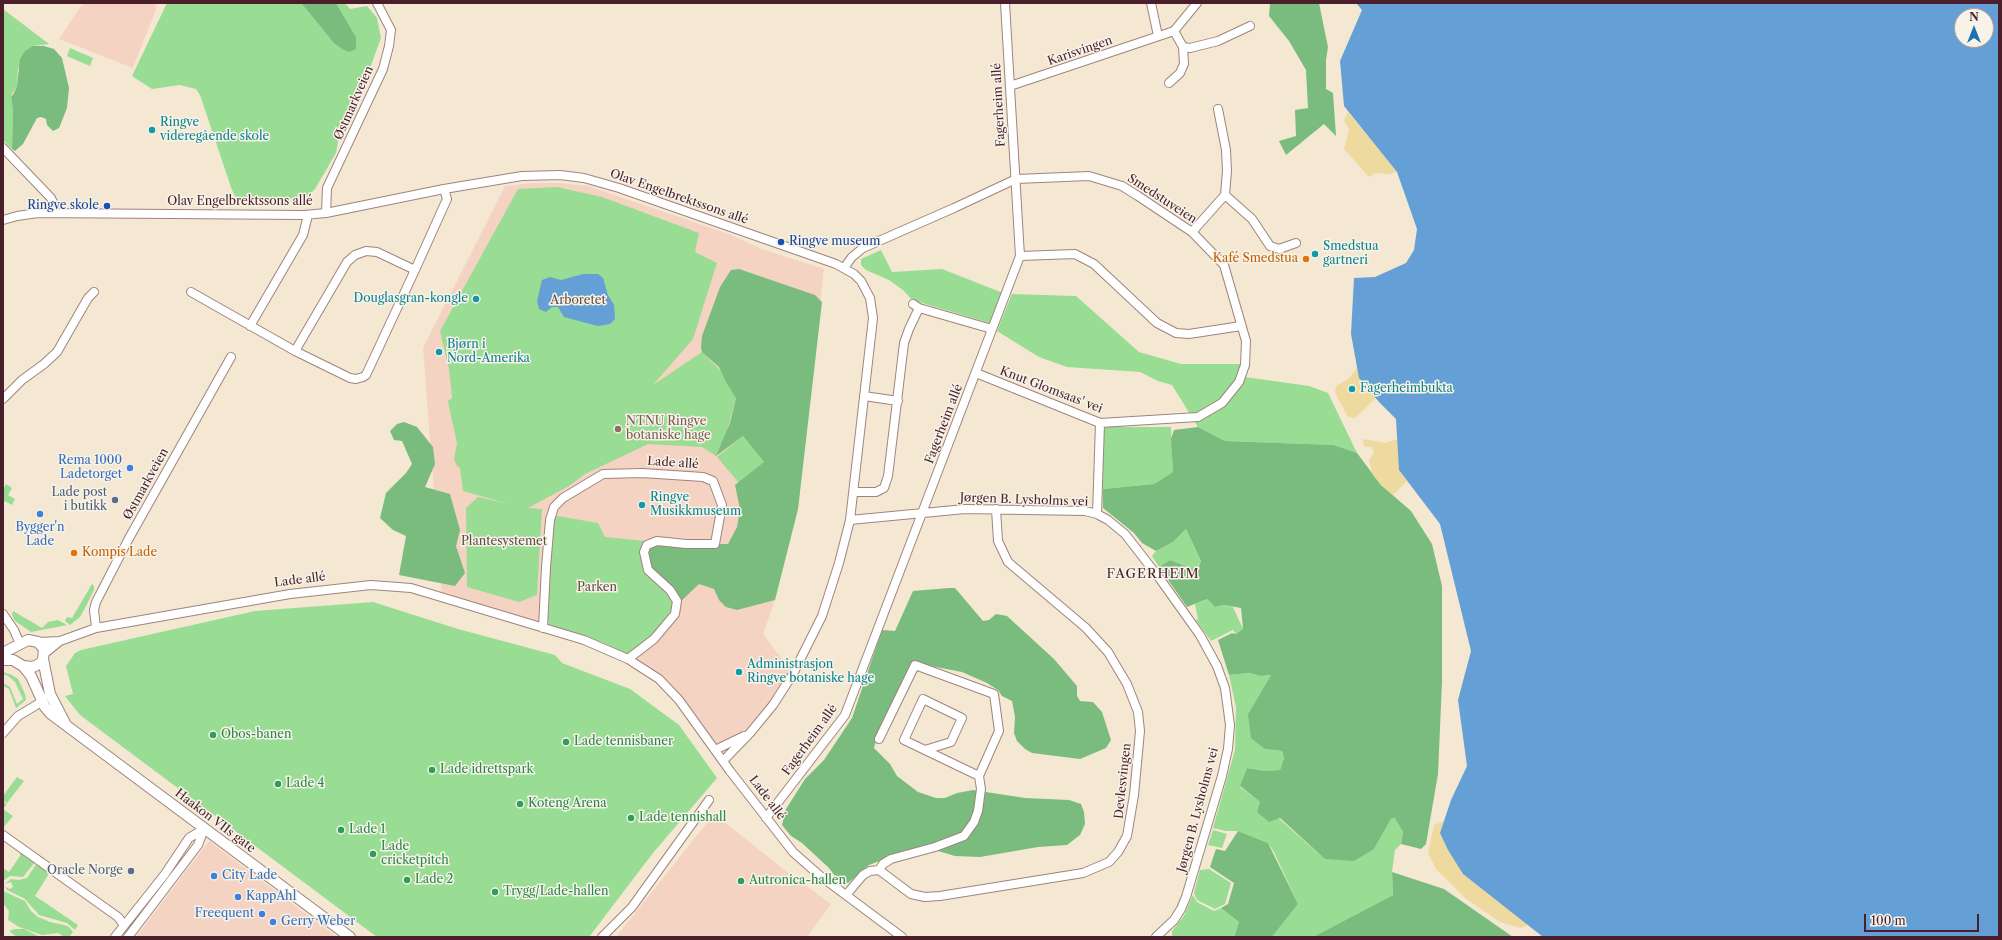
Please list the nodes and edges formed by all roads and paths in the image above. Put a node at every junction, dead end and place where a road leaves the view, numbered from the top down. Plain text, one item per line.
1 (377, 3) edge
2 (1005, 3) edge
3 (1151, 3) edge
4 (1197, 3) edge
5 (1250, 26) dead end
6 (1174, 31) junction
7 (1158, 36) junction
8 (1183, 46) junction
9 (1169, 83) dead end
10 (1010, 86) junction
11 (1218, 109) dead end
12 (3, 148) edge
13 (1016, 179) junction
14 (444, 189) junction
15 (1225, 195) junction
16 (55, 213) junction
17 (326, 213) junction
18 (308, 215) junction
19 (3, 220) edge
20 (1192, 232) junction
21 (1296, 243) dead end
22 (1020, 256) junction
23 (844, 268) junction
24 (415, 270) junction
25 (94, 292) dead end
26 (191, 292) dead end
27 (250, 326) junction
28 (1241, 326) junction
29 (992, 329) junction
30 (295, 351) junction
31 (231, 357) dead end
32 (976, 373) junction
33 (864, 396) junction
34 (3, 399) edge
35 (898, 401) junction
36 (1100, 423) junction
37 (854, 492) junction
38 (996, 509) junction
39 (923, 512) junction
40 (1097, 514) junction
41 (850, 520) junction
42 (3, 614) edge
43 (96, 628) junction
44 (543, 628) junction
45 (60, 641) junction
46 (29, 642) junction
47 (3, 652) edge
48 (44, 656) junction
49 (628, 659) junction
50 (3, 660) edge
51 (22, 664) junction
52 (43, 701) junction
53 (66, 725) junction
54 (3, 733) edge
55 (750, 733) junction
56 (878, 739) dead end
57 (715, 750) junction
58 (925, 750) junction
59 (723, 761) junction
60 (979, 776) junction
61 (709, 800) dead end
62 (766, 818) junction
63 (204, 829) junction
64 (3, 835) edge
65 (879, 870) junction
66 (846, 894) junction
67 (124, 925) junction
68 (1166, 934) edge
69 (115, 937) edge
70 (128, 937) edge
71 (350, 937) edge
72 (602, 937) edge
73 (902, 937) edge
74 (1156, 937) edge

1 - 17 street, Østmarkveien
2 - 10 street, Fagerheim allé
3 - 7 street
4 - 6 street
5 - 8 street
6 - 7 street, Karisvingen
6 - 8 street
7 - 10 street, Karisvingen
8 - 9 street
10 - 13 street, Fagerheim allé
11 - 15 street
12 - 16 street
13 - 20 street, Smedstuveien
13 - 22 street, Fagerheim allé
13 - 23 street, Smedstuveien
14 - 17 street, Olav Engelbrektssons allé
14 - 23 street, Olav Engelbrektssons allé
14 - 24 street
15 - 20 street
15 - 21 street
16 - 18 street, Olav Engelbrektssons allé
16 - 19 street, Olav Engelbrektssons allé
17 - 18 street, Olav Engelbrektssons allé
18 - 27 street
20 - 28 street, Smedstuveien
22 - 28 street
22 - 29 street, Fagerheim allé
23 - 33 street, Olav Engelbrektssons allé
24 - 30 street
24 - 30 street
25 - 34 street
26 - 27 street
27 - 30 street
28 - 36 street, Knut Glomsaas' vei
29 - 32 street, Fagerheim allé
29 - 35 street
31 - 43 street, Østmarkveien
32 - 36 street, Knut Glomsaas' vei
32 - 39 street, Fagerheim allé
33 - 35 street
33 - 37 street, Olav Engelbrektssons allé
35 - 37 street
36 - 40 street
37 - 41 street, Olav Engelbrektssons allé
38 - 39 street, Jørgen B. Lysholms vei
38 - 40 street, Jørgen B. Lysholms vei
38 - 65 street, Devlesvingen
39 - 41 street, Jørgen B. Lysholms vei
39 - 62 street, Fagerheim allé
40 - 68 street, Jørgen B. Lysholms vei
41 - 55 street, Olav Engelbrektssons allé
42 - 46 street
43 - 44 street, Lade allé
43 - 45 street, Lade allé
44 - 49 street, Lade allé
44 - 49 street, Lade allé
45 - 46 street, Lade allé
45 - 48 street, Lade allé
46 - 47 main road, Lade allé
46 - 48 main road
46 - 51 main road
48 - 51 main road, Lade allé
48 - 53 main road, Haakon VIIs gate
49 - 57 street, Lade allé
50 - 51 main road, Lade allé
51 - 52 main road, Haakon VIIs gate
52 - 53 main road, Haakon VIIs gate
52 - 54 street
53 - 63 main road, Haakon VIIs gate
55 - 57 street, Olav Engelbrektssons allé
55 - 59 street, Olav Engelbrektssons allé
56 - 60 street
57 - 59 street, Lade allé
58 - 58 street
58 - 60 street
59 - 62 street, Lade allé
60 - 65 street
61 - 72 street
62 - 66 street, Lade allé
63 - 67 street
63 - 70 street
63 - 71 main road, Haakon VIIs gate
64 - 67 street
65 - 66 street
66 - 73 street, Lade allé
67 - 69 street
68 - 74 street, Jørgen B. Lysholms vei

